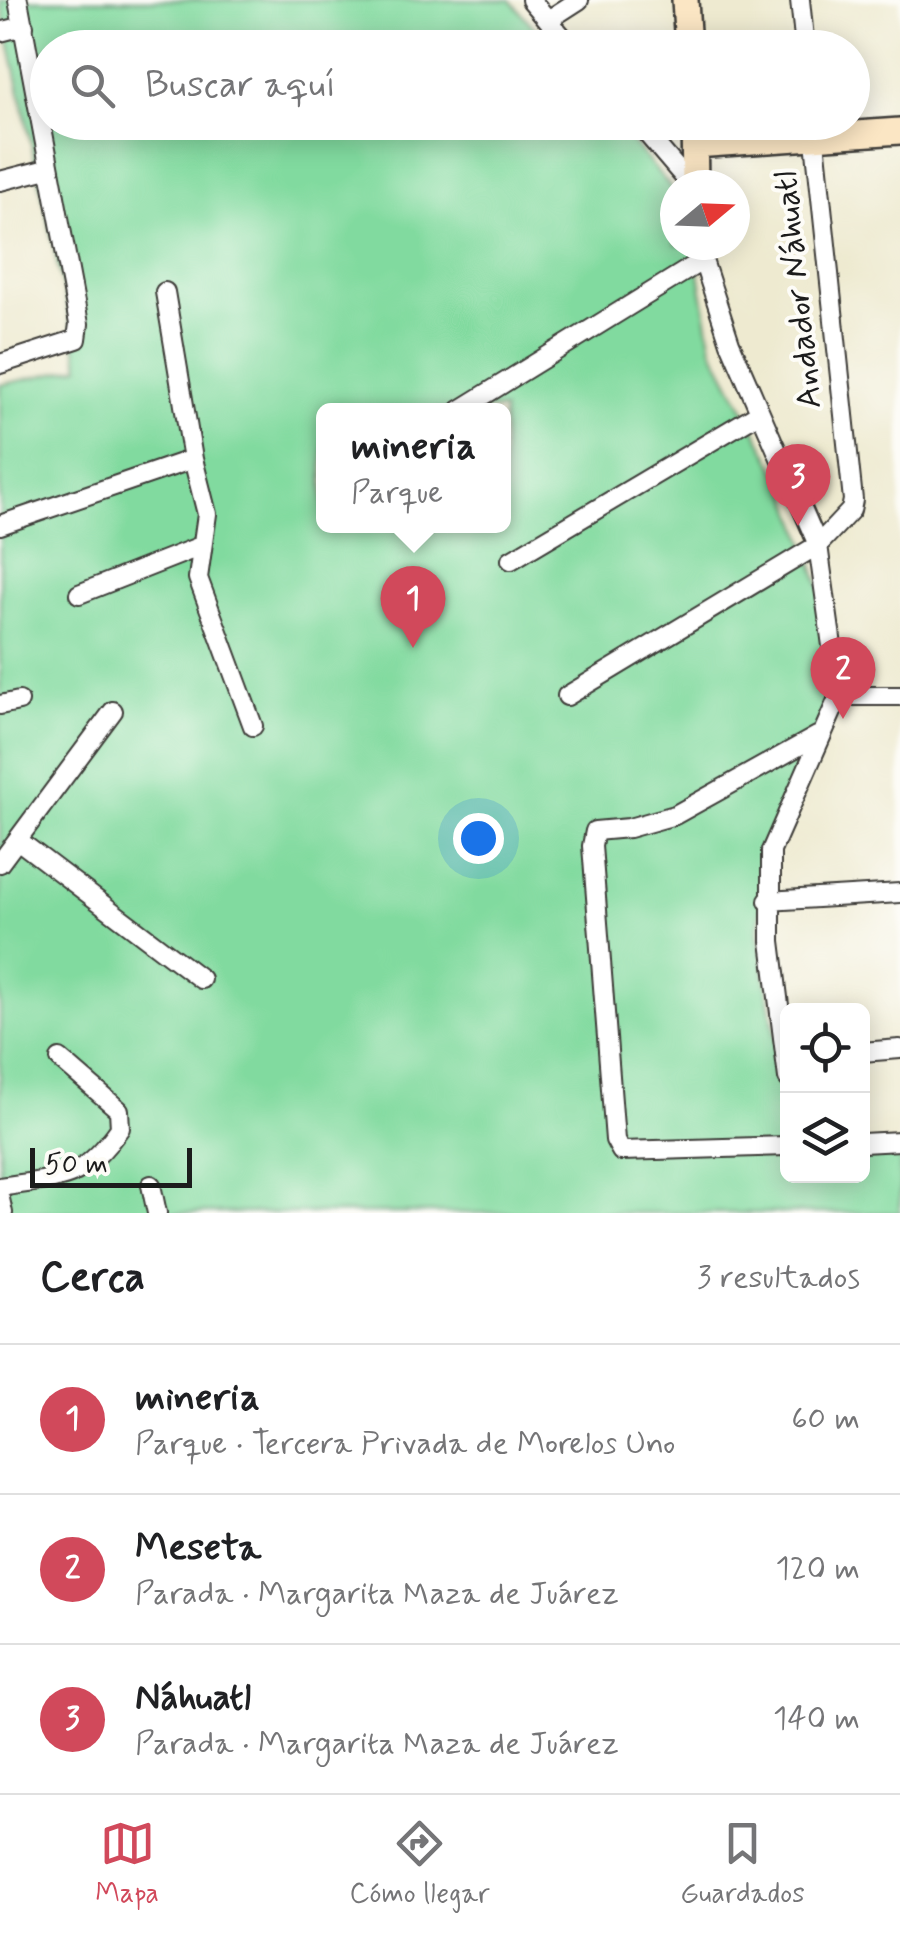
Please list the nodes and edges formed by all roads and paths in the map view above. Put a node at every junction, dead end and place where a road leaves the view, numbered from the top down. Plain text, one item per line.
1 (18, 0) edge
2 (531, 0) edge
3 (579, 0) edge
4 (685, 0) edge
5 (800, 0) edge
6 (548, 20) junction
7 (24, 26) junction
8 (557, 30) edge
9 (687, 30) edge
10 (803, 30) edge
11 (0, 32) edge
12 (30, 62) edge
13 (870, 130) edge
14 (900, 131) edge
15 (43, 140) edge
16 (652, 140) edge
17 (695, 140) edge
18 (814, 140) edge
19 (48, 169) junction
20 (679, 170) edge
21 (694, 170) edge
22 (0, 180) edge
23 (688, 260) edge
24 (702, 260) edge
25 (165, 292) dead end
26 (0, 364) edge
27 (471, 403) edge
28 (759, 412) junction
29 (193, 460) junction
30 (0, 524) edge
31 (818, 544) junction
32 (200, 546) junction
33 (511, 560) dead end
34 (79, 594) dead end
35 (567, 696) dead end
36 (840, 696) junction
37 (900, 696) edge
38 (19, 701) dead end
39 (0, 705) edge
40 (112, 711) dead end
41 (253, 726) dead end
42 (818, 736) junction
43 (19, 841) junction
44 (0, 864) edge
45 (900, 893) edge
46 (768, 901) junction
47 (200, 979) dead end
48 (780, 1010) edge
49 (900, 1050) edge
50 (870, 1052) edge
51 (60, 1059) dead end
52 (900, 1142) edge
53 (870, 1143) edge
54 (780, 1146) edge
55 (151, 1186) dead end
56 (0, 1187) edge
57 (0, 1198) edge
58 (3, 1213) edge
59 (157, 1213) edge

1 - 7 street
2 - 6 street
3 - 6 street
4 - 9 street
5 - 10 street
6 - 8 street
7 - 11 street
7 - 12 street
13 - 14 street
15 - 19 street
16 - 20 street
17 - 21 street
18 - 31 street, Andador Náhuatl
19 - 22 street
19 - 26 street
23 - 27 street
24 - 28 street
25 - 29 street
28 - 31 street
28 - 33 street
29 - 30 street
29 - 32 street
31 - 35 street, Andador Náhuatl
31 - 36 street
32 - 34 street
32 - 41 street
36 - 37 street
36 - 42 street
38 - 39 street
40 - 43 street
42 - 46 street
42 - 54 street
43 - 44 street
43 - 47 street
45 - 46 street
46 - 48 street
49 - 50 street
51 - 56 street
52 - 53 street
55 - 59 street
57 - 58 street

